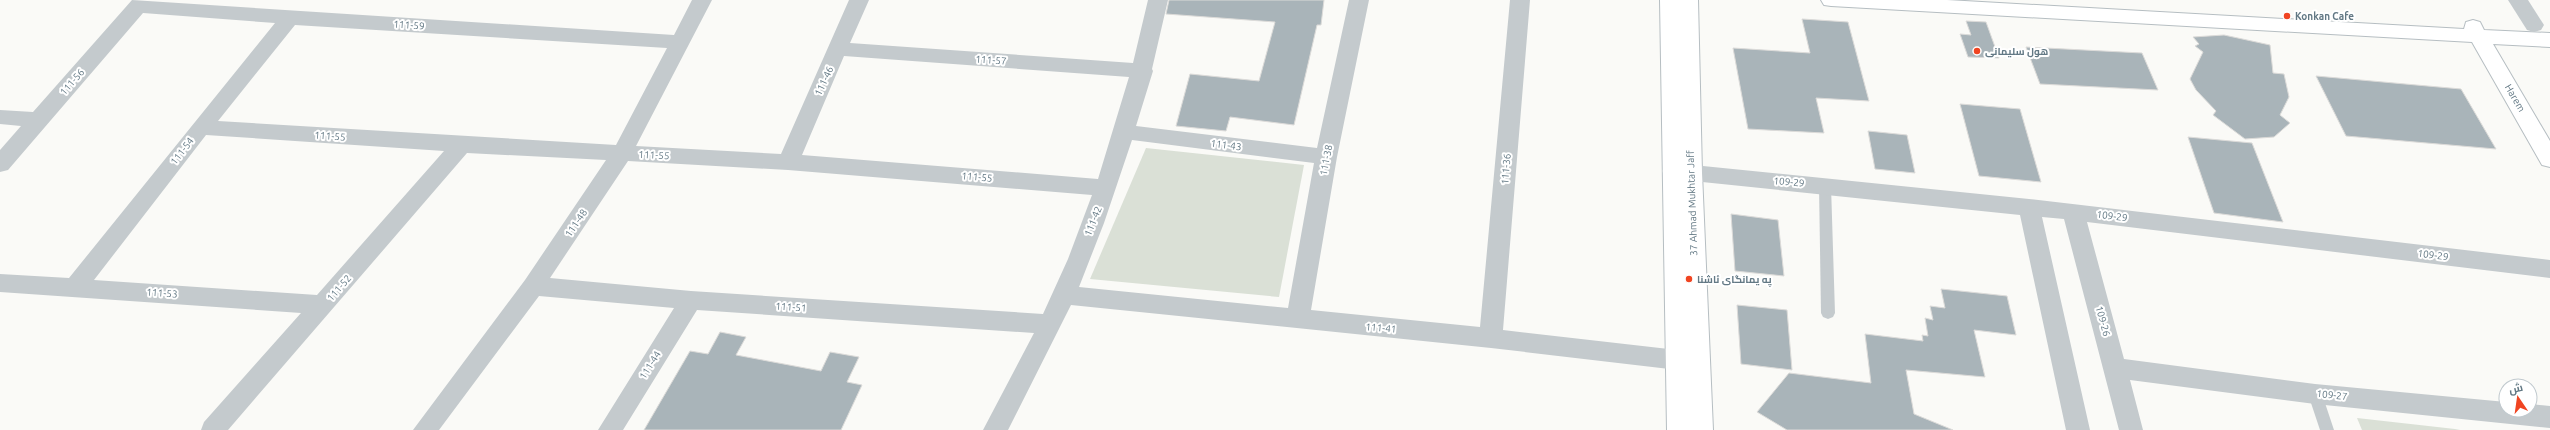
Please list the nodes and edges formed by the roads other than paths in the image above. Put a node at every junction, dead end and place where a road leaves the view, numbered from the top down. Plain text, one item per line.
1 (702, 0) edge
2 (859, 0) edge
3 (1158, 0) edge
4 (1359, 0) edge
5 (1520, 0) edge
6 (1670, 0) edge
7 (1688, 0) edge
8 (1831, 0) edge
9 (2059, 0) edge
10 (2518, 0) edge
11 (141, 3) edge
12 (290, 18) junction
13 (2542, 25) edge
14 (2474, 29) junction
15 (2550, 40) edge
16 (680, 42) junction
17 (839, 49) junction
18 (1143, 71) junction
19 (0, 117) edge
20 (38, 120) junction
21 (200, 127) junction
22 (1125, 132) junction
23 (462, 145) junction
24 (622, 153) junction
25 (1326, 157) junction
26 (2550, 159) edge
27 (788, 162) junction
28 (0, 164) edge
29 (1682, 172) junction
30 (1825, 186) junction
31 (1106, 188) junction
32 (2029, 208) junction
33 (2073, 212) junction
34 (2550, 269) edge
35 (0, 283) edge
36 (76, 286) junction
37 (533, 286) junction
38 (1064, 295) junction
39 (691, 300) junction
40 (324, 305) junction
41 (1828, 313) dead end
42 (1298, 320) junction
43 (1048, 324) junction
44 (1491, 338) junction
45 (1688, 361) junction
46 (2115, 368) junction
47 (2315, 394) junction
48 (2550, 417) edge
49 (213, 430) edge
50 (425, 430) edge
51 (610, 430) edge
52 (995, 430) edge
53 (1679, 430) edge
54 (1701, 430) edge
55 (2078, 430) edge
56 (2131, 430) edge
57 (2327, 430) edge

1 - 16 street, 111-48
2 - 17 street, 111-46
3 - 18 street, 111-42
4 - 25 street, 111-38
5 - 44 street, 111-36
6 - 29 main road, 37 Ahmad Mukhtar Jaff
7 - 29 main road, 37 Ahmad Mukhtar Jaff
8 - 14 main road
9 - 14 main road
10 - 13 street
11 - 12 street, 111-59
11 - 20 street, 111-56
12 - 16 street, 111-59
12 - 21 street, 111-54
13 - 14 main road
14 - 15 main road
14 - 26 main road, Harem
16 - 24 street, 111-48
17 - 18 street, 111-57
17 - 27 street, 111-46
18 - 22 street, 111-42
19 - 20 street
20 - 28 street, 111-56
21 - 23 street, 111-55
21 - 36 street, 111-54
22 - 25 street, 111-43
22 - 31 street, 111-42
23 - 24 street, 111-55
23 - 40 street, 111-52
24 - 27 street, 111-55
24 - 37 street, 111-48
25 - 42 street, 111-38
27 - 31 street, 111-55
29 - 30 street, 109-29
29 - 45 main road, 37 Ahmad Mukhtar Jaff
30 - 32 street, 109-29
30 - 41 lane
31 - 38 street, 111-42
32 - 33 street, 109-29
32 - 55 street
33 - 34 street, 109-29
33 - 46 street, 109-26
35 - 36 street, 111-53
36 - 40 street, 111-53
37 - 39 street, 111-51
37 - 50 street, 111-48
38 - 42 street, 111-41
38 - 43 street, 111-42
39 - 43 street, 111-51
39 - 51 street, 111-44
40 - 49 street, 111-52
42 - 44 street, 111-41
43 - 52 street, 111-42
44 - 45 street, 111-41
45 - 53 main road, 37 Ahmad Mukhtar Jaff
45 - 54 main road, 37 Ahmad Mukhtar Jaff
46 - 47 street, 109-27
46 - 56 street, 109-26
47 - 48 street, 109-27
47 - 57 lane

